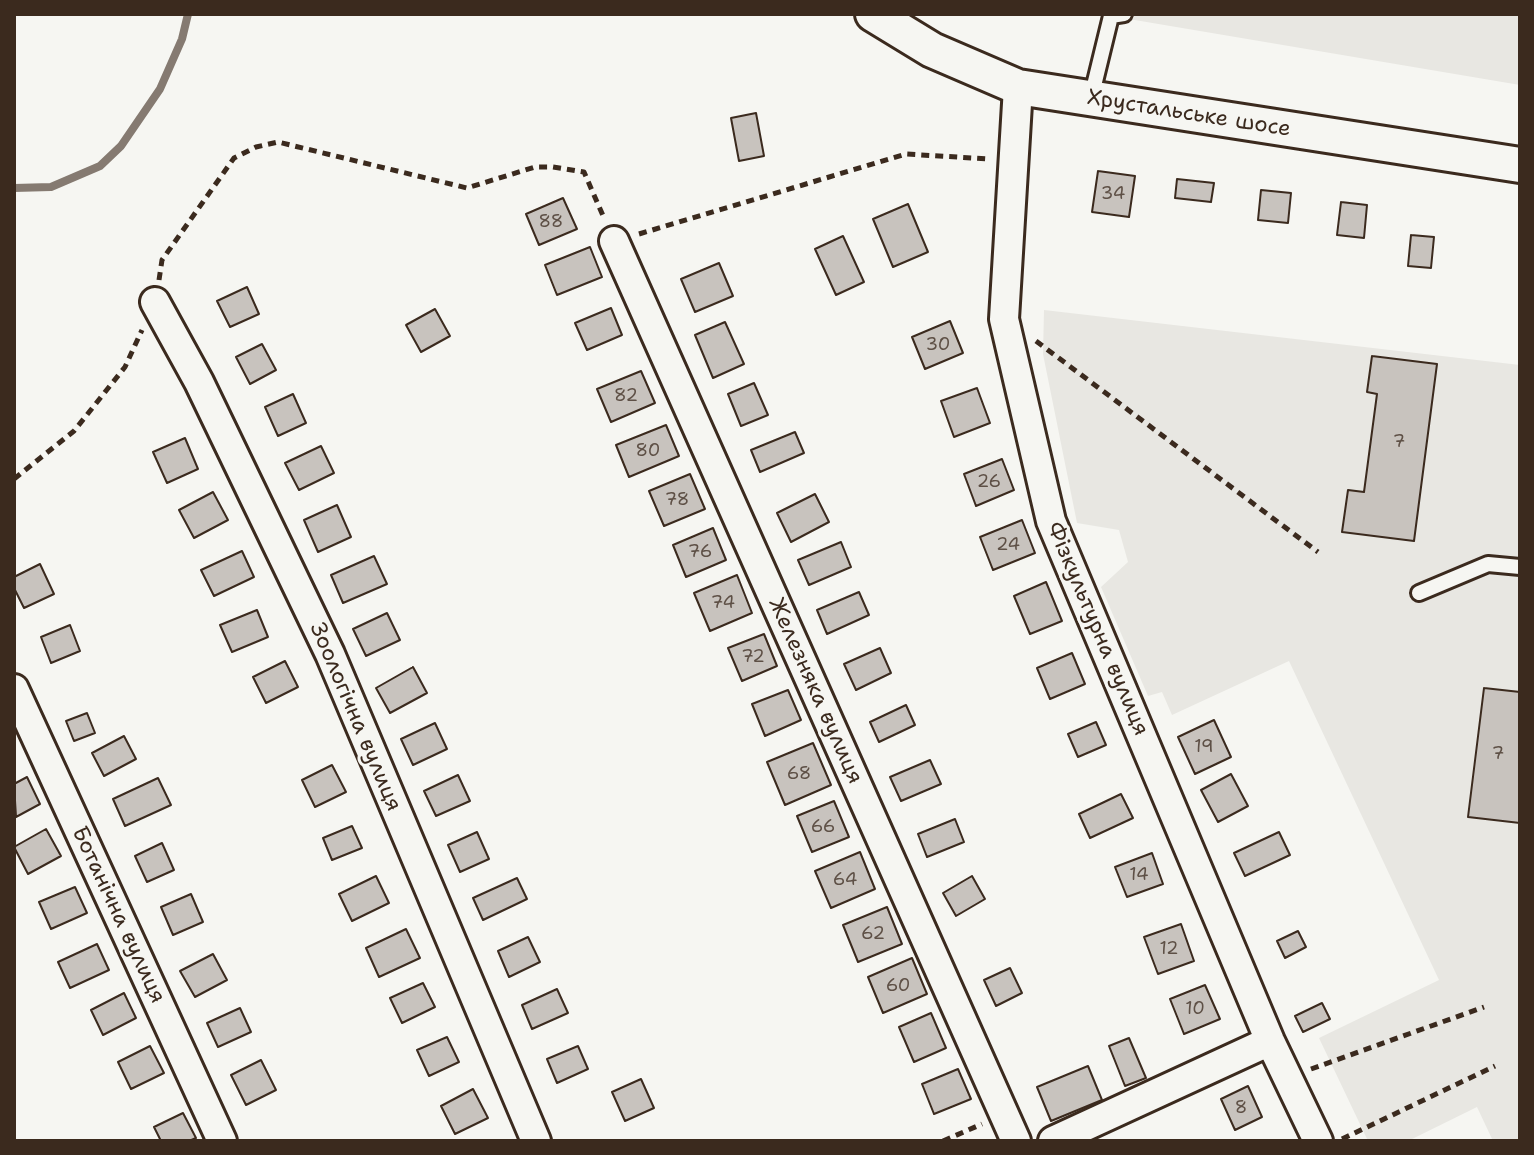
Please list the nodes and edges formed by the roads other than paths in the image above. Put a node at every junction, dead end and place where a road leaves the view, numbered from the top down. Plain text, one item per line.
1 (873, 14) edge
2 (1124, 14) edge
3 (1018, 87) junction
4 (1091, 99) junction
5 (1520, 165) edge
6 (614, 241) road end
7 (155, 302) road end
8 (1520, 567) edge
9 (1419, 593) dead end
10 (14, 689) edge
11 (1270, 1041) junction
12 (222, 1141) edge
13 (536, 1141) edge
14 (1016, 1141) edge
15 (1053, 1141) edge
16 (1318, 1141) edge

1 - 3 street, Хрустальське шосе
2 - 4 lane
3 - 4 street, Хрустальське шосе
3 - 11 street, Фізкультурна вулиця
4 - 5 street, Хрустальське шосе
6 - 14 street, Железняка вулиця
7 - 13 street, Зоологічна вулиця
8 - 9 lane
10 - 12 street, Ботанічна вулиця
11 - 15 street
11 - 16 street, Фізкультурна вулиця

